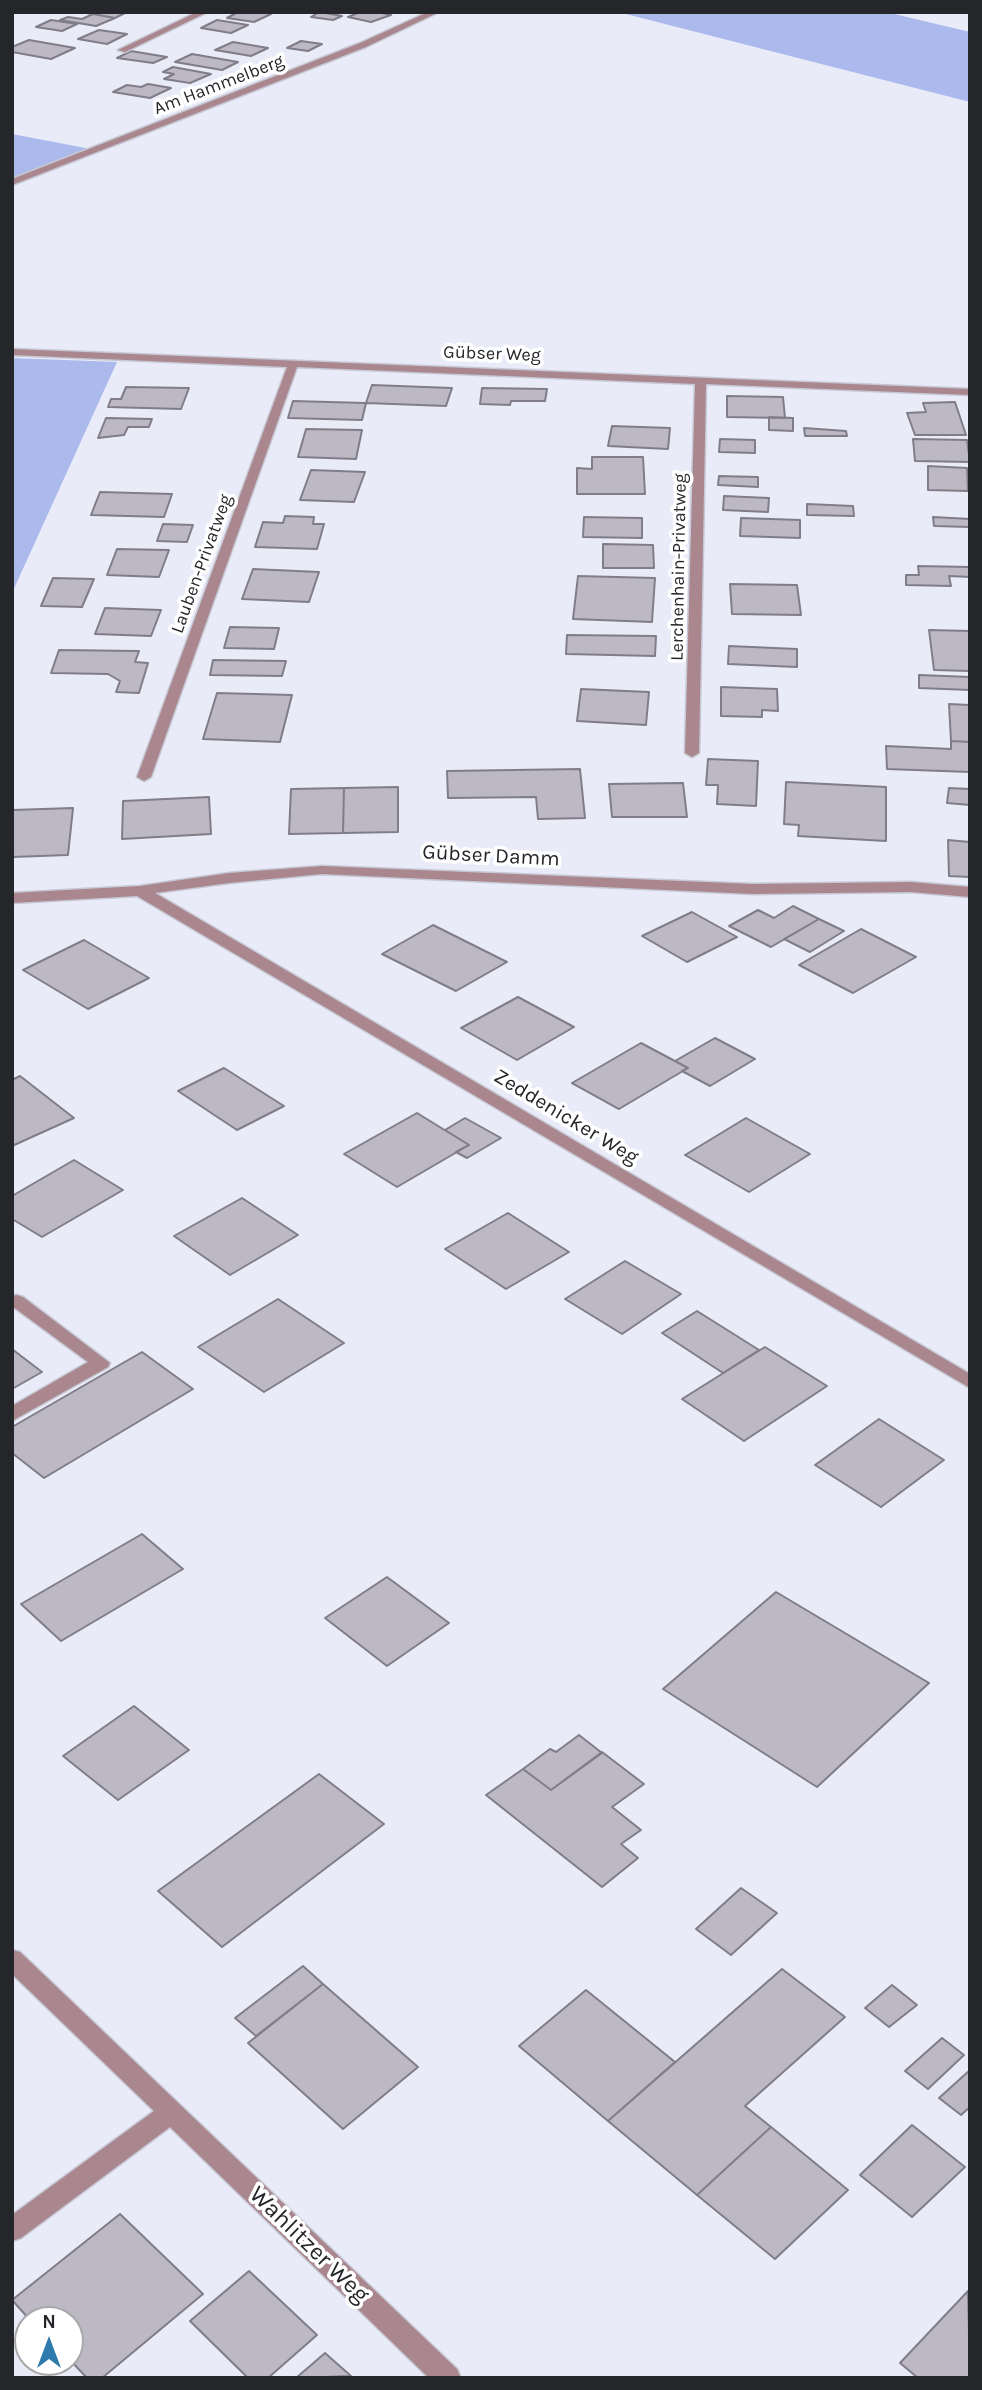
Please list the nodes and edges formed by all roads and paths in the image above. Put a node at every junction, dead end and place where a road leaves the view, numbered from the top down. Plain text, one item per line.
1 (204, 12) edge
2 (435, 12) edge
3 (122, 50) dead end
4 (12, 182) edge
5 (12, 352) edge
6 (293, 363) junction
7 (701, 381) junction
8 (970, 392) edge
9 (692, 753) dead end
10 (144, 777) dead end
11 (140, 891) junction
12 (970, 891) edge
13 (12, 898) edge
14 (17, 1301) dead end
15 (970, 1382) edge
16 (12, 1415) edge
17 (12, 1959) edge
18 (171, 2112) junction
19 (12, 2230) edge
20 (448, 2378) edge

1 - 3 street
2 - 4 street, Am Hammelberg
5 - 6 street, Gübser Weg
6 - 7 street, Gübser Weg
6 - 10 street, Lauben-Privatweg
7 - 8 street, Gübser Weg
7 - 9 street, Lerchenhain-Privatweg
11 - 12 street, Gübser Damm
11 - 13 street, Gübser Damm
11 - 15 street, Zeddenicker Weg
14 - 16 street
17 - 18 street, Wahlitzer Weg
18 - 19 street
18 - 20 street, Wahlitzer Weg

